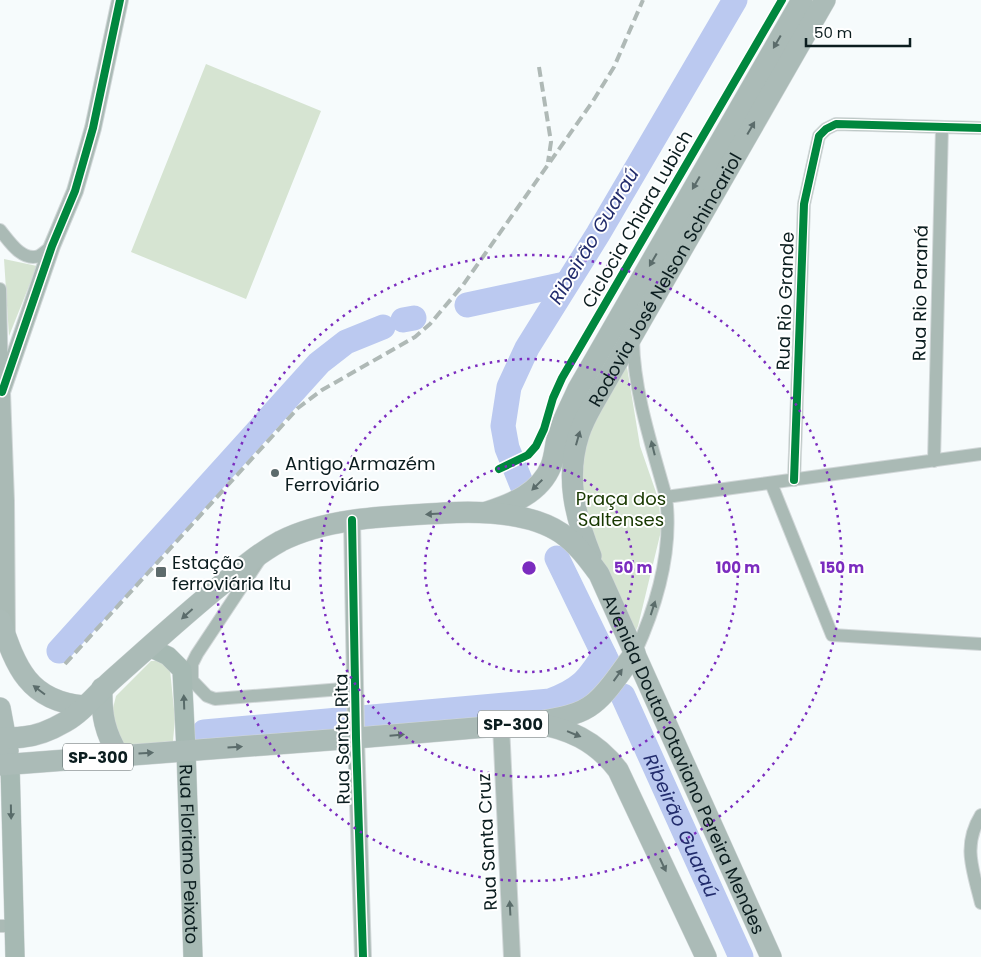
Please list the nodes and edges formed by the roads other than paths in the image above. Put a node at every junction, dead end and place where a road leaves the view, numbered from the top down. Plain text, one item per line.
1 (120, 0) edge
2 (802, 0) edge
3 (825, 0) edge
4 (942, 127) junction
5 (981, 128) edge
6 (0, 230) edge
7 (52, 246) junction
8 (0, 289) edge
9 (633, 334) junction
10 (2, 392) junction
11 (981, 454) edge
12 (934, 461) junction
13 (794, 480) junction
14 (771, 483) junction
15 (666, 497) junction
16 (3, 501) edge
17 (482, 513) junction
18 (352, 520) junction
19 (265, 550) junction
20 (600, 574) junction
21 (0, 620) edge
22 (7, 642) junction
23 (981, 644) edge
24 (149, 647) junction
25 (635, 653) junction
26 (187, 676) junction
27 (102, 688) junction
28 (356, 696) junction
29 (84, 706) junction
30 (0, 708) edge
31 (533, 723) junction
32 (501, 725) junction
33 (356, 733) junction
34 (3, 738) edge
35 (186, 750) junction
36 (119, 756) junction
37 (5, 764) edge
38 (981, 815) edge
39 (981, 903) edge
40 (7, 926) edge
41 (15, 957) edge
42 (192, 957) edge
43 (363, 957) edge
44 (512, 957) edge
45 (706, 957) edge
46 (771, 957) edge

1 - 7 street
2 -> 17 main road, Rodovia José Nelson Schincariol
9 -> 3 main road, Rodovia José Nelson Schincariol
4 - 5 street
4 - 12 street, Rua Rio Paraná
4 - 13 street, Rua Rio Grande
6 - 7 street
7 - 10 street
8 - 10 street
15 -> 9 street
20 -> 9 main road, Rodovia José Nelson Schincariol
10 - 16 street
11 - 12 street
12 - 13 street
13 - 14 street
14 - 15 street
14 - 23 street
25 -> 15 street
16 - 22 street
17 -> 18 main road, Avenida Doutor Otaviano Pereira Mendes
17 - 20 main road, Avenida Doutor Otaviano Pereira Mendes
18 - 19 main road, Avenida Doutor Otaviano Pereira Mendes
18 - 28 street, Rua Santa Rita
19 -> 24 main road, Avenida Doutor Otaviano Pereira Mendes
19 - 26 street
20 - 25 main road, Avenida Doutor Otaviano Pereira Mendes
21 - 22 main road
29 -> 22 main road
24 - 26 main road
24 - 27 main road
31 -> 25 main road
25 - 46 main road, Avenida Doutor Otaviano Pereira Mendes
26 - 28 street
35 -> 26 main road
27 - 29 main road
27 - 36 main road
28 - 33 street, Rua Santa Rita
29 - 34 main road
30 - 34 main road
31 - 32 main road, SP-300
31 -> 45 main road, SP-300
33 -> 32 main road, SP-300
44 -> 32 street, Rua Santa Cruz
35 -> 33 main road, SP-300
33 - 43 street, Rua Santa Rita
34 - 37 main road
36 -> 35 main road, SP-300
35 - 42 main road, Rua Floriano Peixoto
36 - 37 main road, SP-300
37 -> 40 main road
38 - 39 street
40 - 41 main road

